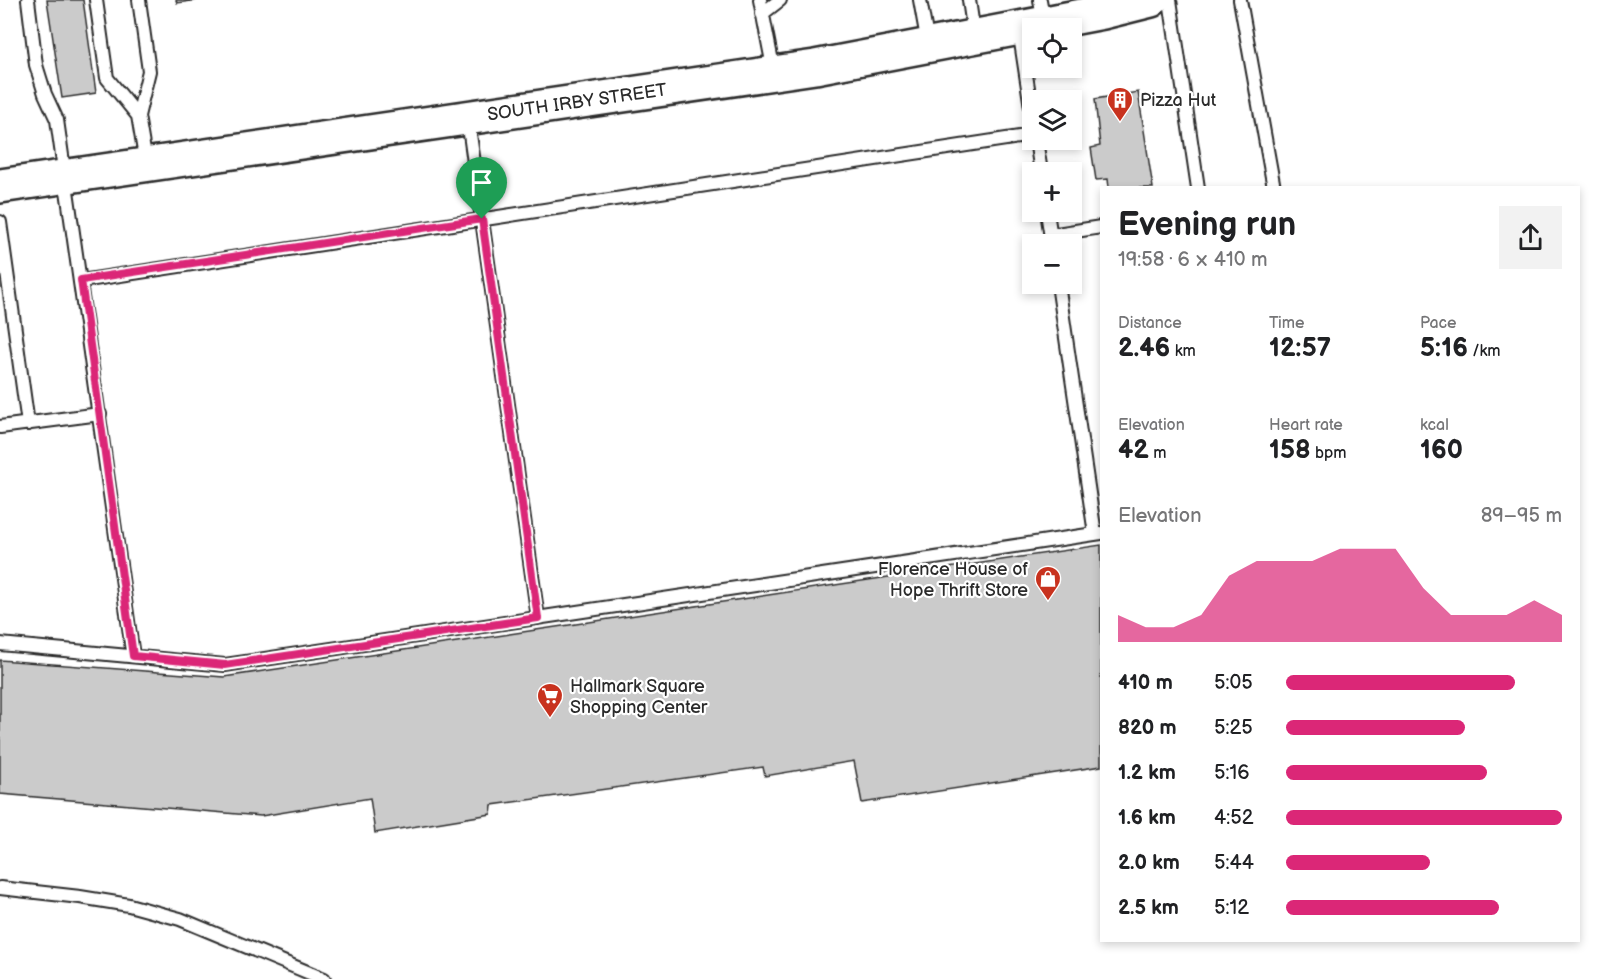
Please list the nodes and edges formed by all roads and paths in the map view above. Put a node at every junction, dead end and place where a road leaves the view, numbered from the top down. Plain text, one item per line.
1 (28, 0) edge
2 (96, 0) edge
3 (139, 0) edge
4 (760, 0) edge
5 (780, 0) edge
6 (920, 0) edge
7 (969, 0) edge
8 (1151, 0) edge
9 (1170, 0) edge
10 (1240, 0) edge
11 (1102, 6) edge
12 (762, 14) junction
13 (1034, 17) edge
14 (975, 37) junction
15 (928, 45) junction
16 (774, 73) junction
17 (1032, 90) edge
18 (138, 116) junction
19 (467, 117) junction
20 (1022, 137) edge
21 (146, 165) junction
22 (65, 176) junction
23 (0, 186) edge
24 (1198, 186) edge
25 (1274, 186) edge
26 (482, 219) junction
27 (0, 222) edge
28 (1100, 226) edge
29 (1072, 234) edge
30 (81, 280) junction
31 (1060, 294) edge
32 (100, 414) junction
33 (28, 424) junction
34 (0, 427) edge
35 (1098, 534) edge
36 (538, 618) junction
37 (0, 644) edge
38 (133, 656) junction
39 (0, 888) edge
40 (324, 979) edge

1 - 22 lane
2 - 18 lane
3 - 18 lane
4 - 12 lane
5 - 12 lane
6 - 15 lane
7 - 14 lane
8 - 11 main road, SOUTH IRBY STREET
9 - 24 lane
10 - 25 lane
11 - 13 main road, SOUTH IRBY STREET
12 - 16 lane
13 - 14 main road, SOUTH IRBY STREET
13 - 17 lane
14 - 15 main road, SOUTH IRBY STREET
15 - 16 main road, SOUTH IRBY STREET
16 - 19 main road, SOUTH IRBY STREET
18 - 21 lane
19 - 21 main road, SOUTH IRBY STREET
19 - 26 lane
20 - 26 lane
21 - 22 main road, SOUTH IRBY STREET
22 - 23 main road, SOUTH IRBY STREET
22 - 30 lane
26 - 30 lane
26 - 36 lane
27 - 33 lane
28 - 29 lane
30 - 32 lane
31 - 35 lane
32 - 33 lane
32 - 38 lane
33 - 34 lane
35 - 36 lane
36 - 38 lane
37 - 38 lane
39 - 40 lane

